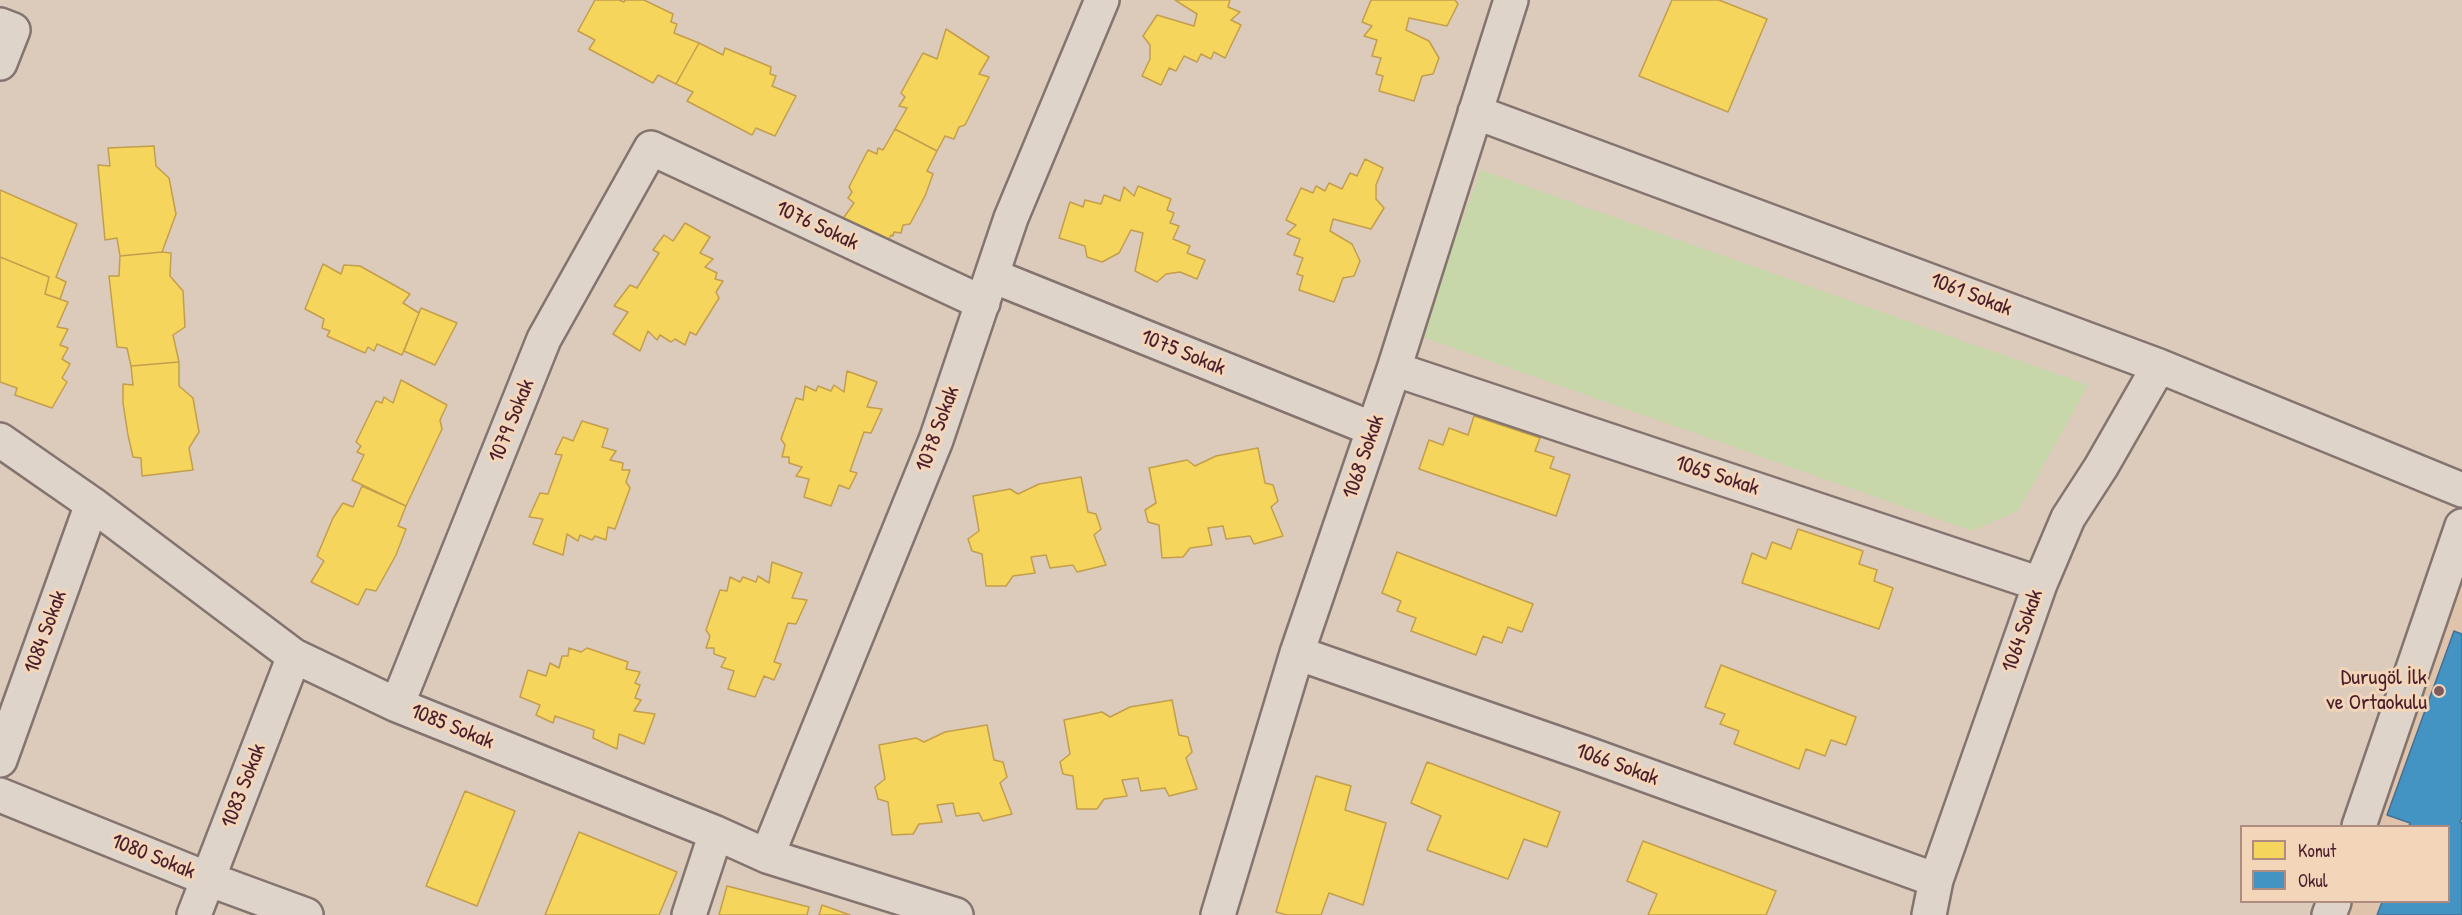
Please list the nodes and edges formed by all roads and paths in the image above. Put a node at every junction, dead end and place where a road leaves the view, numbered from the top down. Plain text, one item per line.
1 (1102, 0) edge
2 (1511, 0) edge
3 (6, 28) edge
4 (0, 63) edge
5 (1474, 112) junction
6 (651, 148) joint
7 (988, 290) junction
8 (2159, 366) junction
9 (1394, 369) junction
10 (1373, 429) junction
11 (0, 440) edge
12 (2462, 490) edge
13 (92, 504) junction
14 (2462, 526) edge
15 (2040, 584) junction
16 (1297, 652) junction
17 (294, 656) junction
18 (397, 705) junction
19 (0, 760) edge
20 (0, 795) edge
21 (2359, 825) edge
22 (716, 833) junction
23 (767, 856) junction
24 (208, 879) junction
25 (1936, 880) junction
26 (935, 912) edge
27 (194, 915) edge
28 (306, 915) edge
29 (689, 915) edge
30 (1218, 915) edge
31 (1929, 915) edge

1 - 7 street, 1078 Sokak
2 - 5 street, 1068 Sokak
3 - 4 street
5 - 8 street, 1061 Sokak
5 - 9 street, 1068 Sokak
6 - 7 street, 1076 Sokak
6 - 18 street, 1079 Sokak
7 - 10 street, 1075 Sokak
7 - 23 street, 1078 Sokak
8 - 12 street, 1061 Sokak
8 - 15 street, 1064 Sokak
9 - 10 street, 1068 Sokak
9 - 15 street, 1065 Sokak
10 - 16 street, 1068 Sokak
11 - 13 street, 1085 Sokak
13 - 17 street, 1085 Sokak
13 - 19 street, 1084 Sokak
14 - 21 street
15 - 25 street, 1064 Sokak
16 - 25 street, 1066 Sokak
16 - 30 street, 1068 Sokak
17 - 18 street, 1085 Sokak
17 - 24 street, 1083 Sokak
18 - 22 street, 1085 Sokak
20 - 24 street, 1080 Sokak
22 - 23 street, 1085 Sokak
22 - 29 street
23 - 26 street, 1085 Sokak
24 - 27 street, 1083 Sokak
24 - 28 street, 1080 Sokak
25 - 31 street, 1064 Sokak

